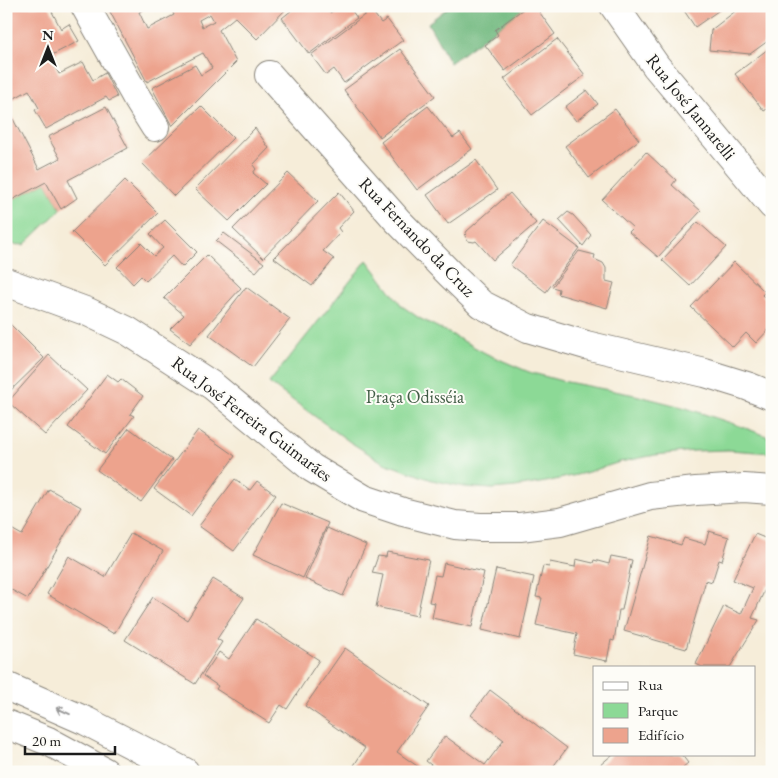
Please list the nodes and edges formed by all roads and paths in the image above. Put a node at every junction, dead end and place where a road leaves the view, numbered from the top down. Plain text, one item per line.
1 (85, 6) edge
2 (614, 6) edge
3 (269, 75) dead end
4 (155, 127) dead end
5 (772, 205) edge
6 (6, 282) edge
7 (772, 396) edge
8 (772, 490) edge
9 (6, 686) edge
10 (6, 724) edge
11 (105, 772) edge
12 (184, 772) edge

1 - 4 street
2 - 5 street, Rua José Jannarelli
3 - 7 street, Rua Fernando da Cruz
6 - 8 street, Rua José Ferreira Guimarães
12 -> 9 street
10 - 11 street

